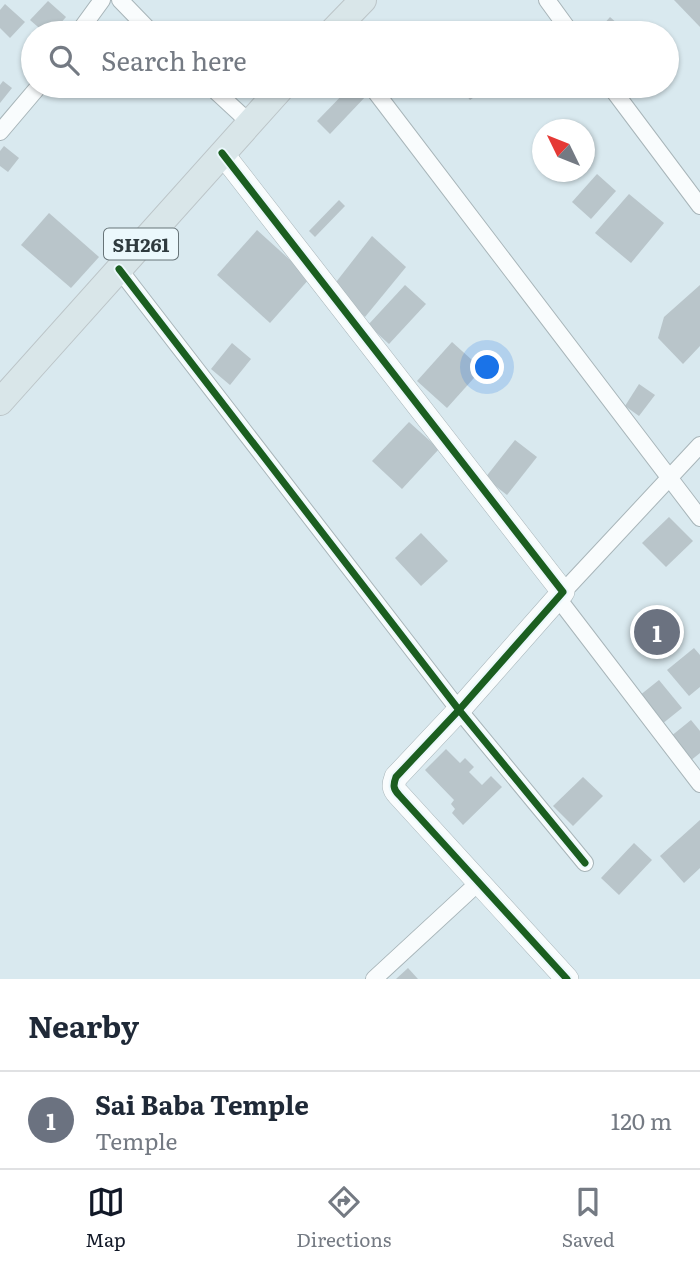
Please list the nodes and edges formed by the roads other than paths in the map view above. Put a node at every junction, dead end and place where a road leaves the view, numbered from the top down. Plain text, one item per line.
1 (102, 0) edge
2 (120, 0) edge
3 (363, 0) edge
4 (547, 0) edge
5 (87, 21) edge
6 (140, 21) edge
7 (343, 21) edge
8 (562, 21) edge
9 (29, 98) edge
10 (223, 98) edge
11 (273, 98) edge
12 (380, 98) edge
13 (619, 98) edge
14 (250, 123) junction
15 (0, 132) edge
16 (222, 153) junction
17 (700, 206) edge
18 (118, 269) junction
19 (0, 402) edge
20 (700, 445) edge
21 (669, 478) junction
22 (700, 518) edge
23 (560, 594) junction
24 (460, 710) junction
25 (700, 784) edge
26 (585, 863) dead end
27 (478, 883) junction
28 (374, 979) edge
29 (568, 979) edge

1 - 5 street
2 - 6 street
3 - 7 main road
4 - 8 street
9 - 15 street
10 - 14 street
11 - 14 main road, SH261
12 - 21 street
13 - 17 street
14 - 16 main road, SH261
16 - 18 main road, SH261
16 - 23 street
18 - 19 main road, SH261
18 - 24 street
20 - 21 street
21 - 22 street
21 - 23 street
23 - 24 street
23 - 25 street
24 - 26 street
24 - 27 street
27 - 28 street
27 - 29 street

